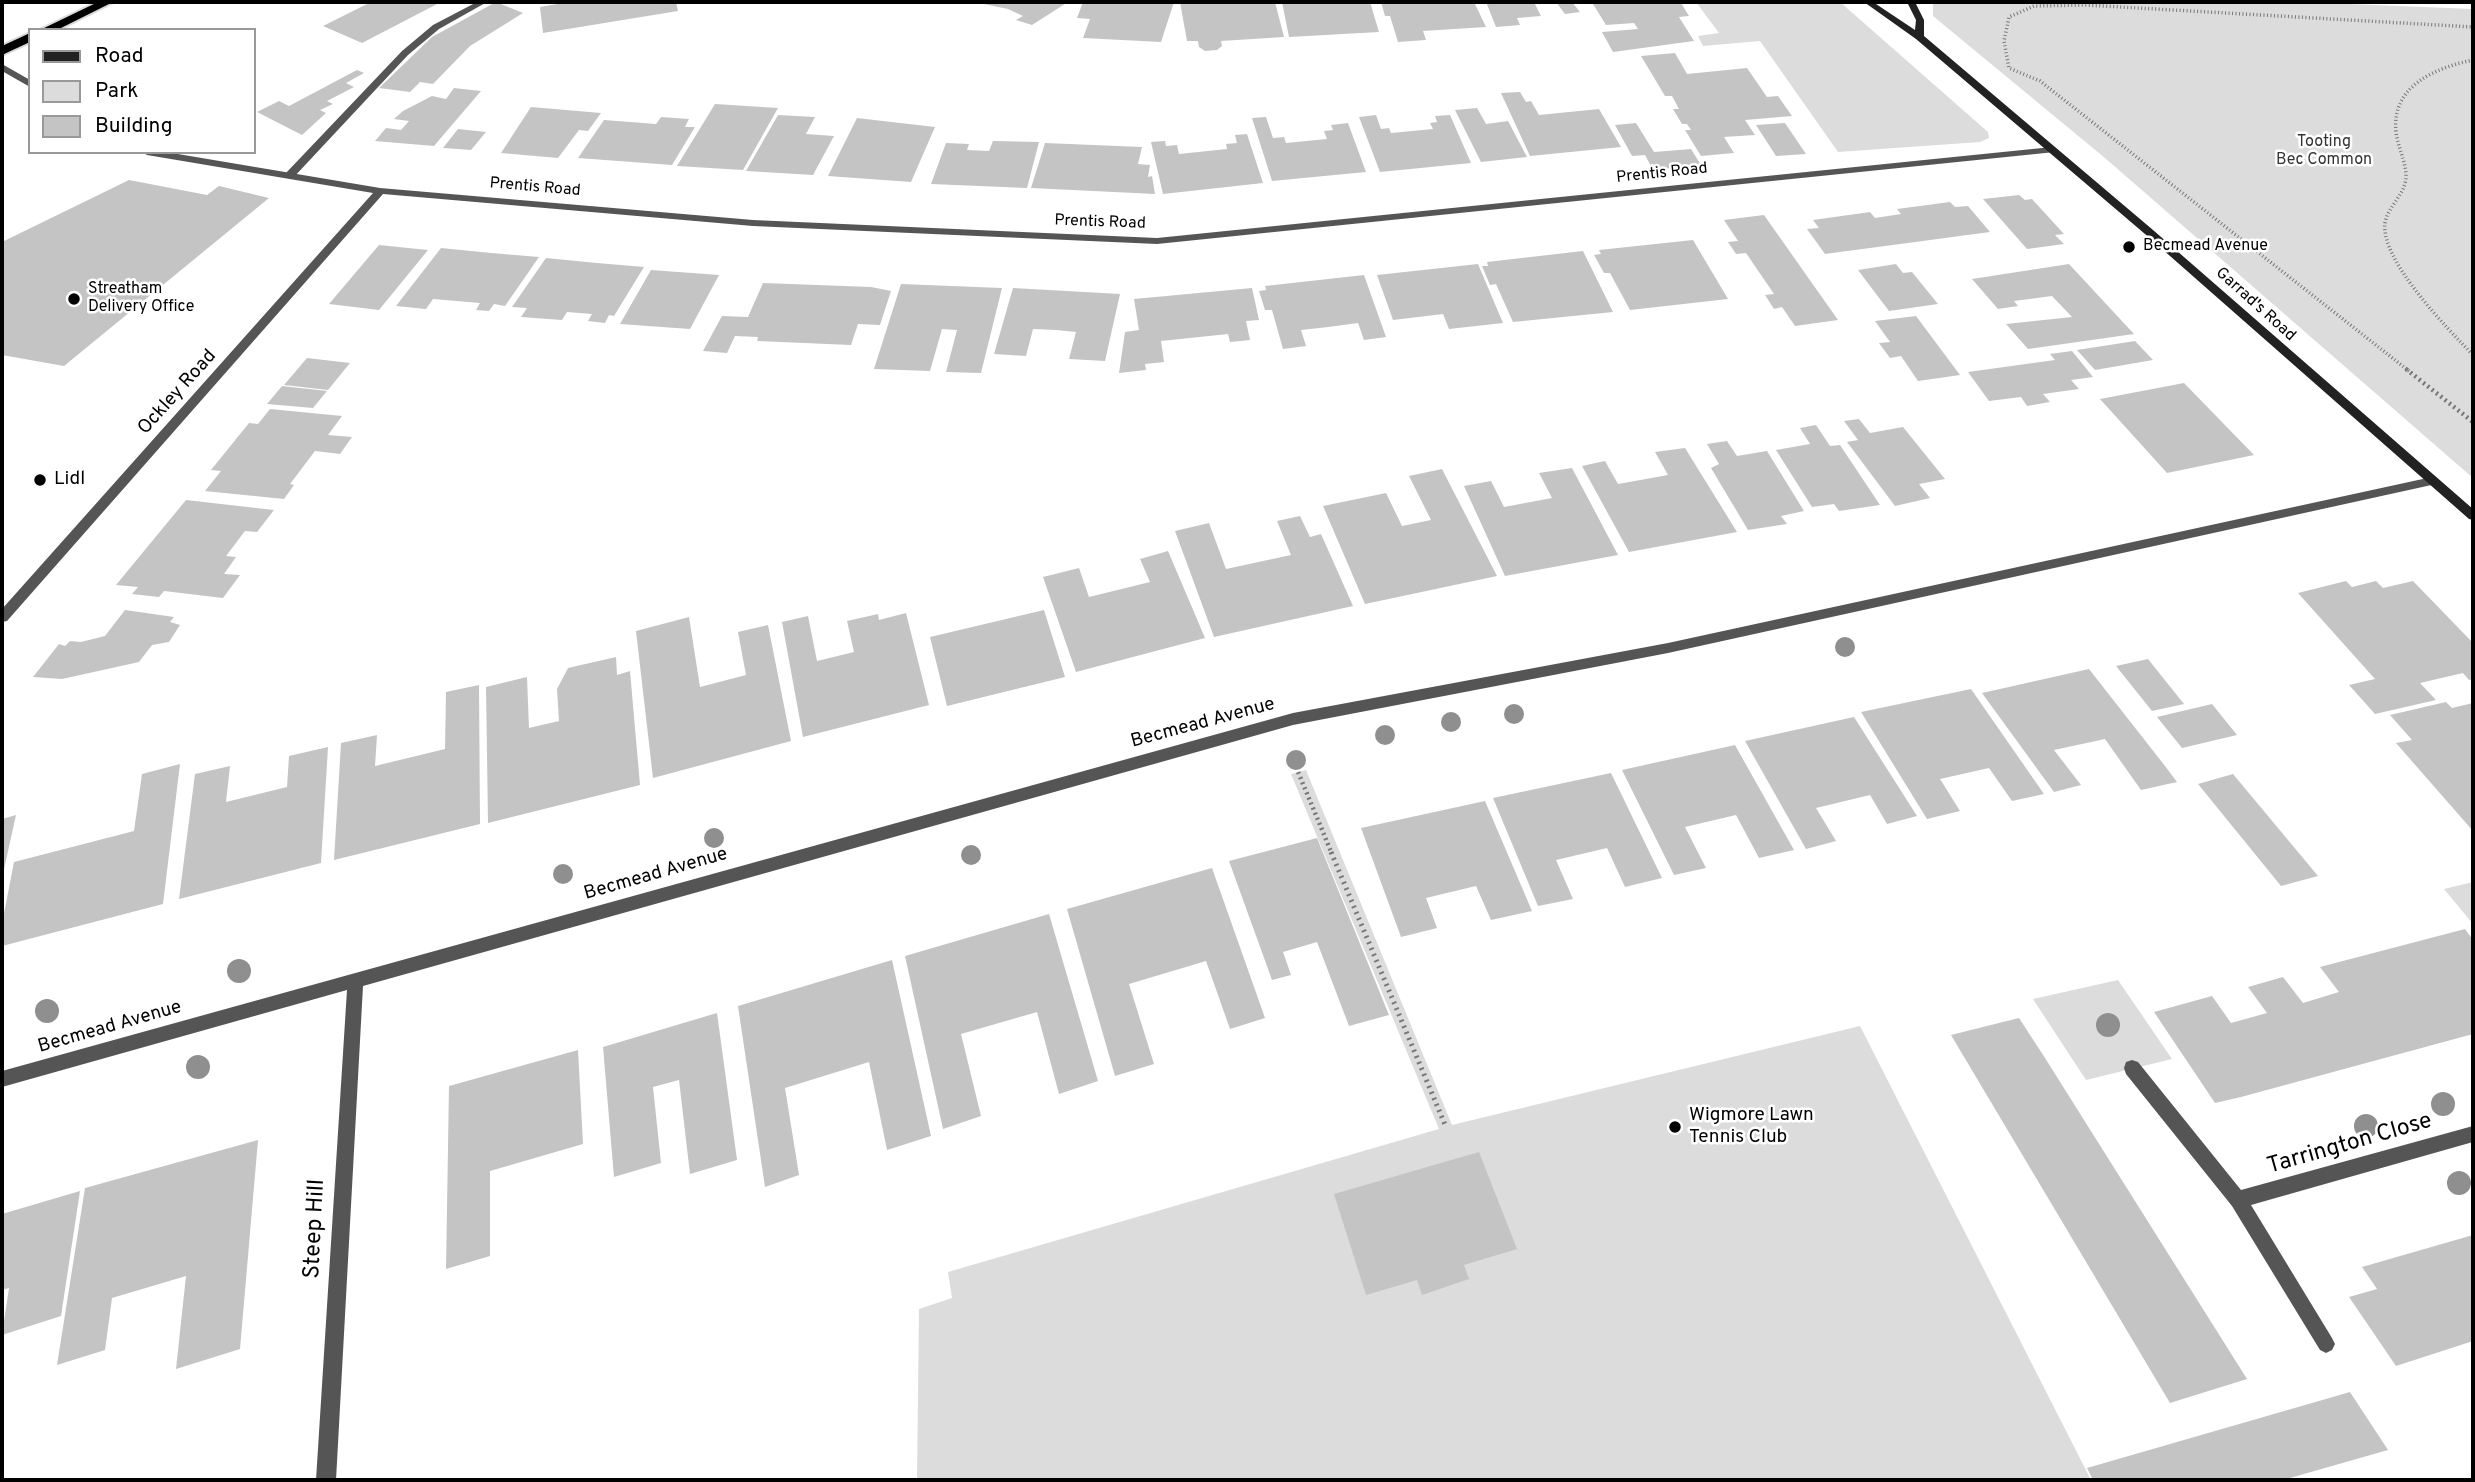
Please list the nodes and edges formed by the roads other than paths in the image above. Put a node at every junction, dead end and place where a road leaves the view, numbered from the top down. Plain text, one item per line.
1 (107, 2) edge
2 (483, 2) edge
3 (1868, 2) edge
4 (1911, 2) edge
5 (50, 28) edge
6 (1919, 37) junction
7 (28, 38) edge
8 (2, 51) edge
9 (2, 67) edge
10 (28, 83) edge
11 (2052, 150) junction
12 (159, 154) edge
13 (289, 176) junction
14 (380, 191) junction
15 (2432, 481) junction
16 (2473, 516) edge
17 (2, 617) edge
18 (355, 980) junction
19 (2132, 1068) dead end
20 (2, 1079) edge
21 (2473, 1134) edge
22 (2238, 1200) junction
23 (2326, 1344) dead end
24 (326, 1480) edge

1 - 5 highway
2 - 13 street
3 - 6 main road, Garrad's Road
4 - 6 main road
6 - 11 main road, Garrad's Road
7 - 8 highway
9 - 10 street
11 - 14 street, Prentis Road
11 - 15 main road, Garrad's Road
12 - 13 street, Prentis Road
13 - 14 street, Prentis Road
14 - 17 street, Ockley Road
15 - 16 main road, Garrad's Road
15 - 18 street, Becmead Avenue
18 - 20 street, Becmead Avenue
18 - 24 street, Steep Hill
19 - 22 street
21 - 22 street, Tarrington Close
22 - 23 street

